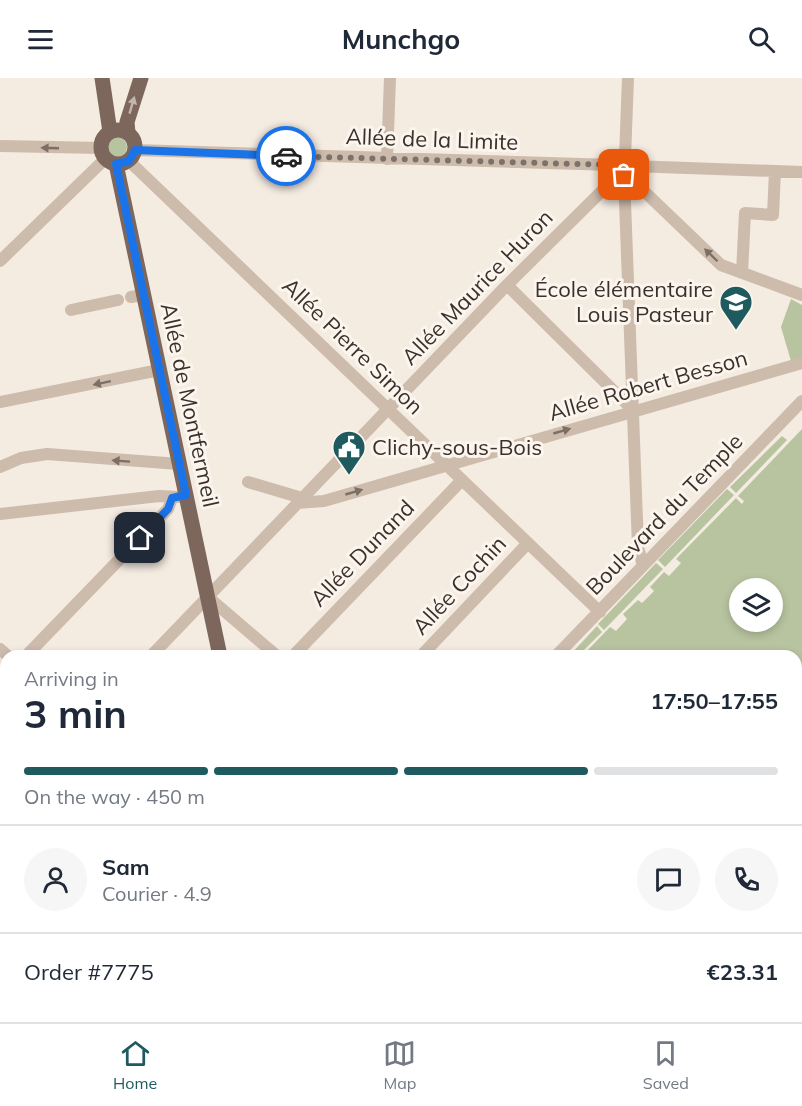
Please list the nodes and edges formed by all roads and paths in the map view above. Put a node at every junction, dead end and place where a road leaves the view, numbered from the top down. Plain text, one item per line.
1 (102, 78) edge
2 (141, 78) edge
3 (390, 78) edge
4 (628, 78) edge
5 (110, 132) junction
6 (128, 133) junction
7 (0, 146) edge
8 (117, 156) junction
9 (387, 159) junction
10 (623, 171) junction
11 (775, 171) junction
12 (802, 172) edge
13 (0, 261) edge
14 (742, 273) junction
15 (507, 285) junction
16 (802, 294) edge
17 (118, 300) dead end
18 (71, 310) dead end
19 (802, 363) edge
20 (159, 370) junction
21 (802, 401) edge
22 (0, 402) edge
23 (388, 409) junction
24 (634, 411) junction
25 (179, 464) junction
26 (446, 465) junction
27 (0, 467) edge
28 (462, 480) junction
29 (248, 482) dead end
30 (179, 497) junction
31 (300, 501) junction
32 (0, 514) edge
33 (528, 543) junction
34 (643, 566) junction
35 (208, 597) junction
36 (600, 612) junction
37 (32, 650) edge
38 (157, 650) edge
39 (219, 650) edge
40 (270, 650) edge
41 (299, 650) edge
42 (427, 650) edge
43 (562, 650) edge

1 - 5 main road
6 -> 2 main road
3 - 9 street
4 - 10 street
5 - 6 main road
5 - 8 main road
6 - 8 main road, Allée de Montfermeil
8 -> 7 street, Allée de la Limite
8 - 9 street, Allée de la Limite
8 - 13 street
8 - 20 main road, Allée de Montfermeil
8 - 23 street, Allée Pierre Simon
9 - 10 street, Allée de la Limite
10 - 11 street, Allée de la Limite
14 -> 10 street
10 - 15 street, Allée Maurice Huron
10 - 24 street
11 - 12 street, Allée de la Limite
11 - 14 street
14 - 16 street
15 - 23 street, Allée Maurice Huron
15 - 24 street
17 - 18 street
19 - 24 street, Allée Robert Besson
20 -> 22 street
20 - 25 main road, Allée de Montfermeil
21 - 34 street, Boulevard du Temple
23 - 26 street, Allée Pierre Simon
23 - 31 street, Allée Maurice Huron
26 -> 24 street, Allée Robert Besson
24 - 34 street
25 -> 27 street
25 - 30 main road, Allée de Montfermeil
26 - 28 street, Allée Pierre Simon
31 -> 26 street, Allée Robert Besson
28 - 33 street, Allée Pierre Simon
28 - 41 street, Allée Dunand
29 - 31 street
30 - 32 street
30 - 35 main road, Allée de Montfermeil
30 - 37 street
31 - 35 street, Allée Maurice Huron
33 - 36 street, Allée Pierre Simon
33 - 42 street, Allée Cochin
34 - 36 street, Boulevard du Temple
35 - 38 street, Allée Maurice Huron
35 - 39 main road, Allée de Montfermeil
35 - 40 street
36 - 43 street, Boulevard du Temple

